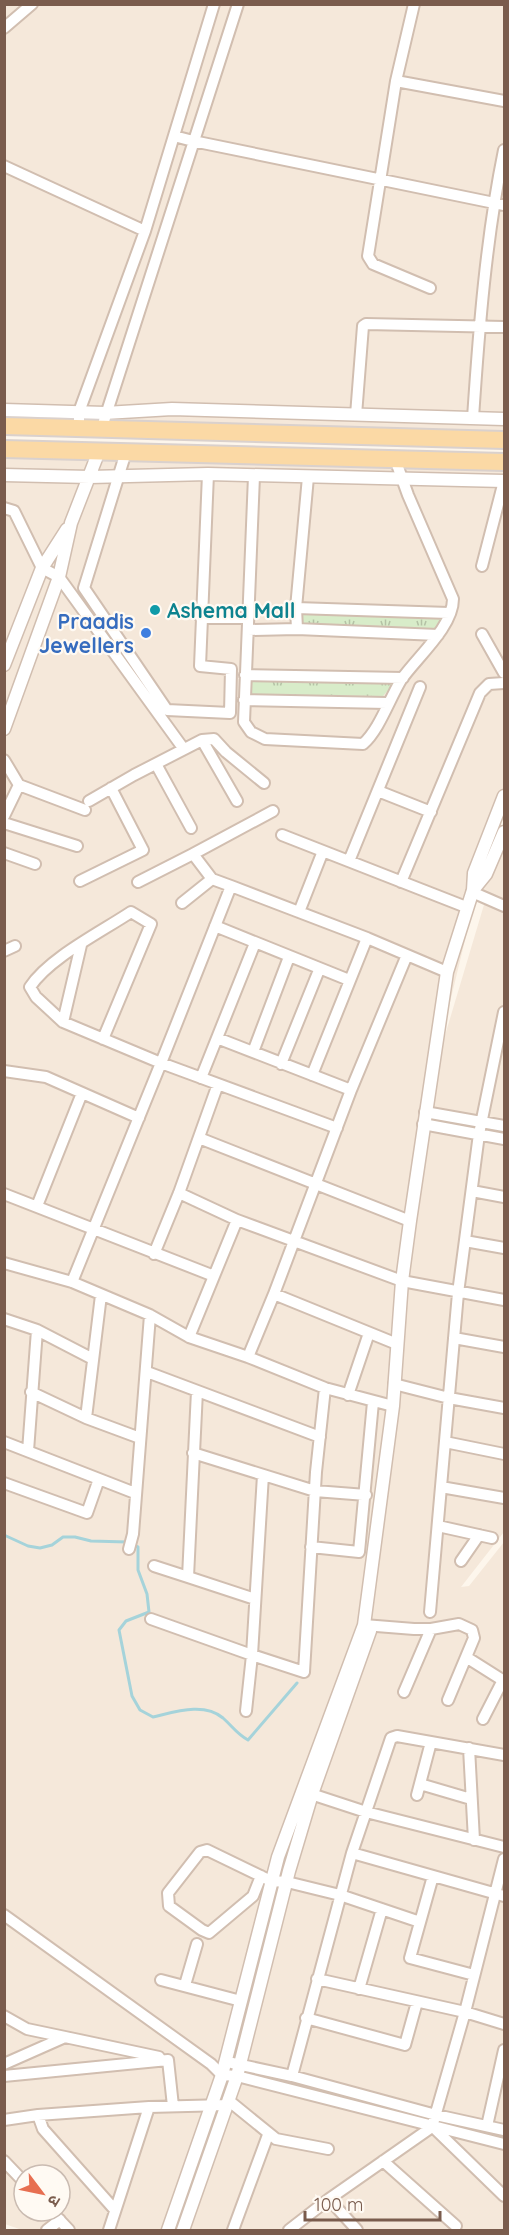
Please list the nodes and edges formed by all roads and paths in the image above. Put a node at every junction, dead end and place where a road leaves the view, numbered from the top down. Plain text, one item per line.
1 (32, 4) edge
2 (214, 4) edge
3 (238, 4) edge
4 (414, 4) edge
5 (4, 28) edge
6 (396, 81) junction
7 (504, 101) edge
8 (174, 136) junction
9 (193, 141) junction
10 (504, 150) edge
11 (4, 166) edge
12 (379, 179) junction
13 (499, 204) edge
14 (145, 231) junction
15 (430, 288) dead end
16 (479, 326) junction
17 (504, 327) edge
18 (4, 410) edge
19 (356, 415) junction
20 (473, 418) junction
21 (504, 419) edge
22 (79, 421) junction
23 (104, 421) junction
24 (4, 426) edge
25 (504, 440) edge
26 (4, 449) edge
27 (99, 451) junction
28 (126, 452) junction
29 (395, 459) junction
30 (504, 462) edge
31 (208, 474) junction
32 (4, 475) edge
33 (121, 476) junction
34 (254, 476) junction
35 (90, 477) junction
36 (308, 477) junction
37 (402, 480) junction
38 (504, 481) edge
39 (4, 508) edge
40 (71, 523) junction
41 (482, 566) dead end
42 (42, 568) junction
43 (59, 577) junction
44 (296, 608) junction
45 (449, 613) junction
46 (201, 618) junction
47 (248, 624) junction
48 (297, 629) junction
49 (482, 634) dead end
50 (438, 635) junction
51 (4, 665) edge
52 (504, 673) edge
53 (245, 675) junction
54 (403, 678) junction
55 (504, 683) edge
56 (420, 687) dead end
57 (244, 700) junction
58 (387, 703) junction
59 (4, 729) edge
60 (202, 740) junction
61 (183, 748) junction
62 (4, 760) edge
63 (156, 764) junction
64 (264, 783) dead end
65 (19, 785) junction
66 (111, 788) junction
67 (378, 791) junction
68 (504, 796) edge
69 (237, 801) dead end
70 (273, 812) dead end
71 (431, 812) junction
72 (4, 816) edge
73 (4, 823) edge
74 (190, 828) dead end
75 (282, 835) dead end
76 (504, 837) edge
77 (77, 846) dead end
78 (323, 851) junction
79 (4, 854) edge
80 (193, 854) junction
81 (349, 861) junction
82 (35, 864) dead end
83 (212, 879) junction
84 (80, 881) dead end
85 (138, 882) dead end
86 (401, 882) junction
87 (231, 886) junction
88 (472, 891) junction
89 (182, 903) dead end
90 (504, 906) edge
91 (466, 907) junction
92 (299, 912) junction
93 (215, 926) junction
94 (367, 938) junction
95 (255, 943) junction
96 (81, 945) junction
97 (15, 946) dead end
98 (4, 951) edge
99 (407, 955) junction
100 (289, 957) junction
101 (319, 970) junction
102 (447, 972) junction
103 (349, 980) junction
104 (504, 1012) edge
105 (63, 1023) junction
106 (217, 1038) junction
107 (103, 1039) junction
108 (253, 1052) junction
109 (161, 1063) junction
110 (280, 1064) junction
111 (499, 1065) edge
112 (4, 1071) edge
113 (312, 1075) junction
114 (201, 1078) junction
115 (218, 1084) junction
116 (351, 1090) junction
117 (82, 1093) junction
118 (139, 1118) junction
119 (424, 1118) junction
120 (482, 1122) junction
121 (504, 1126) edge
122 (337, 1128) junction
123 (479, 1134) junction
124 (199, 1138) junction
125 (504, 1139) edge
126 (315, 1185) junction
127 (472, 1191) junction
128 (179, 1193) junction
129 (4, 1194) edge
130 (504, 1197) edge
131 (37, 1206) junction
132 (237, 1220) junction
133 (410, 1221) junction
134 (94, 1229) junction
135 (294, 1241) junction
136 (465, 1241) junction
137 (504, 1248) edge
138 (154, 1254) junction
139 (4, 1263) edge
140 (214, 1276) junction
141 (402, 1281) junction
142 (72, 1282) junction
143 (458, 1293) junction
144 (274, 1294) junction
145 (101, 1295) junction
146 (504, 1300) edge
147 (150, 1315) junction
148 (4, 1318) edge
149 (37, 1330) junction
150 (369, 1333) junction
151 (189, 1337) junction
152 (454, 1338) junction
153 (398, 1344) junction
154 (504, 1347) edge
155 (248, 1357) junction
156 (93, 1359) junction
157 (147, 1372) junction
158 (394, 1384) junction
159 (326, 1388) junction
160 (197, 1391) junction
161 (31, 1392) junction
162 (348, 1395) junction
163 (449, 1398) junction
164 (373, 1402) junction
165 (393, 1406) junction
166 (504, 1408) edge
167 (86, 1418) junction
168 (320, 1437) junction
169 (140, 1438) junction
170 (4, 1442) edge
171 (445, 1442) junction
172 (28, 1451) junction
173 (193, 1452) junction
174 (504, 1454) edge
175 (263, 1475) junction
176 (99, 1479) junction
177 (4, 1483) edge
178 (441, 1487) junction
179 (315, 1491) junction
180 (135, 1493) junction
181 (366, 1496) junction
182 (504, 1498) edge
183 (438, 1526) junction
184 (479, 1535) junction
185 (492, 1538) dead end
186 (311, 1547) junction
187 (129, 1549) dead end
188 (461, 1561) dead end
189 (154, 1566) dead end
190 (188, 1577) junction
191 (255, 1599) junction
192 (430, 1612) dead end
193 (151, 1619) dead end
194 (369, 1621) junction
195 (431, 1629) junction
196 (252, 1655) junction
197 (466, 1657) junction
198 (504, 1681) edge
199 (404, 1692) dead end
200 (448, 1700) dead end
201 (246, 1711) dead end
202 (483, 1719) dead end
203 (431, 1742) junction
204 (469, 1749) junction
205 (504, 1755) edge
206 (306, 1793) junction
207 (471, 1799) junction
208 (366, 1812) junction
209 (474, 1840) junction
210 (504, 1847) edge
211 (351, 1853) junction
212 (504, 1859) edge
213 (433, 1876) junction
214 (266, 1879) junction
215 (287, 1882) junction
216 (340, 1895) junction
217 (501, 1895) edge
218 (382, 1910) junction
219 (4, 1915) edge
220 (420, 1922) junction
221 (196, 1944) dead end
222 (474, 1975) junction
223 (317, 1979) junction
224 (161, 1980) dead end
225 (185, 1985) junction
226 (359, 1989) junction
227 (241, 2001) junction
228 (417, 2002) junction
229 (465, 2012) junction
230 (4, 2016) edge
231 (306, 2018) junction
232 (504, 2024) edge
233 (64, 2037) junction
234 (504, 2050) edge
235 (168, 2060) junction
236 (225, 2061) junction
237 (4, 2064) edge
238 (211, 2064) junction
239 (502, 2066) edge
240 (239, 2070) junction
241 (222, 2074) junction
242 (4, 2076) edge
243 (292, 2076) junction
244 (227, 2103) junction
245 (173, 2106) junction
246 (149, 2107) junction
247 (211, 2107) junction
248 (38, 2115) junction
249 (436, 2115) junction
250 (4, 2120) edge
251 (487, 2126) junction
252 (432, 2127) junction
253 (504, 2130) edge
254 (268, 2134) junction
255 (504, 2144) edge
256 (328, 2149) dead end
257 (383, 2161) junction
258 (504, 2196) edge
259 (329, 2199) junction
260 (115, 2210) junction
261 (456, 2226) dead end
262 (109, 2230) edge
263 (168, 2230) edge
264 (183, 2230) edge
265 (233, 2230) edge
266 (289, 2230) edge
267 (357, 2230) edge

1 - 5 street
2 - 8 street
3 - 9 street
4 - 6 street
6 - 7 street
6 - 12 street
8 - 9 street
8 - 14 street
9 - 12 street
9 - 23 street
10 - 13 street
11 - 14 street
12 - 13 street
12 - 15 street
13 - 16 street
14 - 22 street
16 - 17 street
16 - 19 street
16 - 20 street
18 - 22 street
19 - 20 street
19 - 23 street
20 - 21 street
22 - 23 main road
22 - 24 main road
23 - 25 main road
26 - 27 main road
27 - 28 main road
27 - 35 street
28 - 29 main road
28 - 33 street
29 - 30 main road
29 - 37 street
31 - 33 street
31 - 34 street
31 - 46 street
32 - 35 street
33 - 35 street
33 - 46 street
34 - 36 street
34 - 47 street
35 - 40 street
36 - 37 street
36 - 44 street
37 - 38 street
37 - 45 street
38 - 41 street
39 - 42 street
40 - 42 street
40 - 43 street
42 - 43 street
42 - 51 street
43 - 59 street
43 - 61 street
44 - 45 street
44 - 48 street
45 - 50 street
46 - 47 street
47 - 48 street
47 - 53 street
48 - 50 street
49 - 52 street
50 - 54 street
53 - 54 street
53 - 57 street
54 - 58 street
55 - 71 street
56 - 67 street
57 - 58 street
57 - 58 street
60 - 61 street
60 - 64 street
60 - 69 street
61 - 63 street
62 - 65 street
63 - 66 street
63 - 74 street
65 - 66 street
65 - 72 street
66 - 84 street
67 - 71 street
67 - 81 street
68 - 88 street
70 - 80 street
71 - 86 street
73 - 77 street
75 - 78 street
76 - 88 street
78 - 81 street
78 - 92 street
79 - 82 street
80 - 83 street
80 - 85 street
81 - 86 street
83 - 87 street
83 - 89 street
86 - 91 street
87 - 92 street
87 - 93 street
88 - 90 street
88 - 91 street
91 - 102 street
92 - 94 street
93 - 95 street
93 - 109 street
94 - 99 street
94 - 103 street
95 - 100 street
95 - 106 street
96 - 105 street
96 - 105 street
96 - 107 street
97 - 98 street
99 - 102 street
99 - 116 street
100 - 101 street
100 - 108 street
101 - 103 street
101 - 110 street
102 - 119 street
103 - 113 street
104 - 111 street
105 - 107 street
106 - 108 street
106 - 114 street
107 - 109 street
108 - 110 street
109 - 114 street
109 - 118 street
110 - 113 street
111 - 120 street
112 - 117 street
113 - 116 street
114 - 115 street
115 - 122 street
115 - 124 street
116 - 122 street
117 - 118 street
117 - 131 street
118 - 134 street
119 - 120 street
119 - 123 street
119 - 133 street
120 - 121 street
120 - 123 street
122 - 126 street
123 - 125 street
123 - 127 street
124 - 126 street
124 - 128 street
126 - 133 street
126 - 135 street
127 - 130 street
127 - 136 street
128 - 132 street
128 - 138 street
129 - 131 street
131 - 134 street
132 - 135 street
132 - 140 street
133 - 141 street
134 - 138 street
134 - 142 street
135 - 141 street
135 - 144 street
136 - 137 street
136 - 143 street
138 - 140 street
139 - 142 street
140 - 151 street
141 - 143 street
141 - 153 street
142 - 145 street
143 - 146 street
143 - 152 street
144 - 150 street
144 - 155 street
145 - 147 street
145 - 156 street
147 - 151 street
147 - 157 street
148 - 149 street
149 - 156 street
149 - 161 street
150 - 153 street
150 - 162 street
151 - 155 street
152 - 154 street
152 - 163 street
153 - 158 street
155 - 159 street
156 - 167 street
157 - 160 street
157 - 169 street
158 - 163 street
158 - 165 street
159 - 162 street
159 - 168 street
160 - 168 street
160 - 173 street
161 - 167 street
161 - 172 street
162 - 164 street
163 - 166 street
163 - 171 street
164 - 165 street
164 - 181 street
165 - 194 street
167 - 169 street
168 - 179 street
169 - 180 street
170 - 172 street
171 - 174 street
171 - 178 street
172 - 176 street
173 - 175 street
173 - 190 street
175 - 179 street
175 - 191 street
176 - 177 street
176 - 180 street
178 - 182 street
178 - 183 street
179 - 181 street
179 - 186 street
180 - 187 street
181 - 186 street
183 - 184 street
183 - 192 street
184 - 185 street
184 - 188 street
186 - 196 street
189 - 190 street
190 - 191 street
191 - 196 street
193 - 196 street
194 - 195 street
194 - 206 street
195 - 197 street
195 - 199 street
196 - 201 street
197 - 198 street
197 - 200 street
198 - 202 street
203 - 204 street
203 - 207 street
203 - 208 street
204 - 205 street
204 - 207 street
206 - 208 street
206 - 214 street
206 - 215 street
207 - 209 street
208 - 209 street
208 - 211 street
209 - 210 street
211 - 213 street
211 - 216 street
212 - 217 street
213 - 217 street
213 - 220 street
214 - 214 street
214 - 215 street
214 - 227 street
215 - 216 street
215 - 240 street
216 - 218 street
216 - 223 street
217 - 222 street
218 - 220 street
218 - 226 street
219 - 238 street
220 - 222 street
221 - 225 street
222 - 229 street
223 - 226 street
223 - 231 street
224 - 225 street
225 - 227 street
226 - 228 street
227 - 236 street
228 - 229 street
228 - 231 street
229 - 232 street
229 - 249 street
230 - 233 street
231 - 243 street
233 - 235 street
233 - 237 street
234 - 239 street
235 - 242 street
235 - 245 street
236 - 238 street
236 - 240 street
236 - 241 street
238 - 241 street
239 - 251 street
240 - 241 street
240 - 243 street
240 - 244 street
240 - 252 street
241 - 247 street
243 - 249 street
244 - 247 street
244 - 254 street
244 - 264 street
245 - 246 street
245 - 247 street
246 - 248 street
246 - 260 street
247 - 263 street
248 - 250 street
248 - 260 street
249 - 251 street
249 - 252 street
251 - 253 street
252 - 255 street
252 - 257 street
252 - 258 street
254 - 256 street
254 - 265 street
257 - 259 street
257 - 261 street
259 - 266 street
259 - 267 street
260 - 262 street

